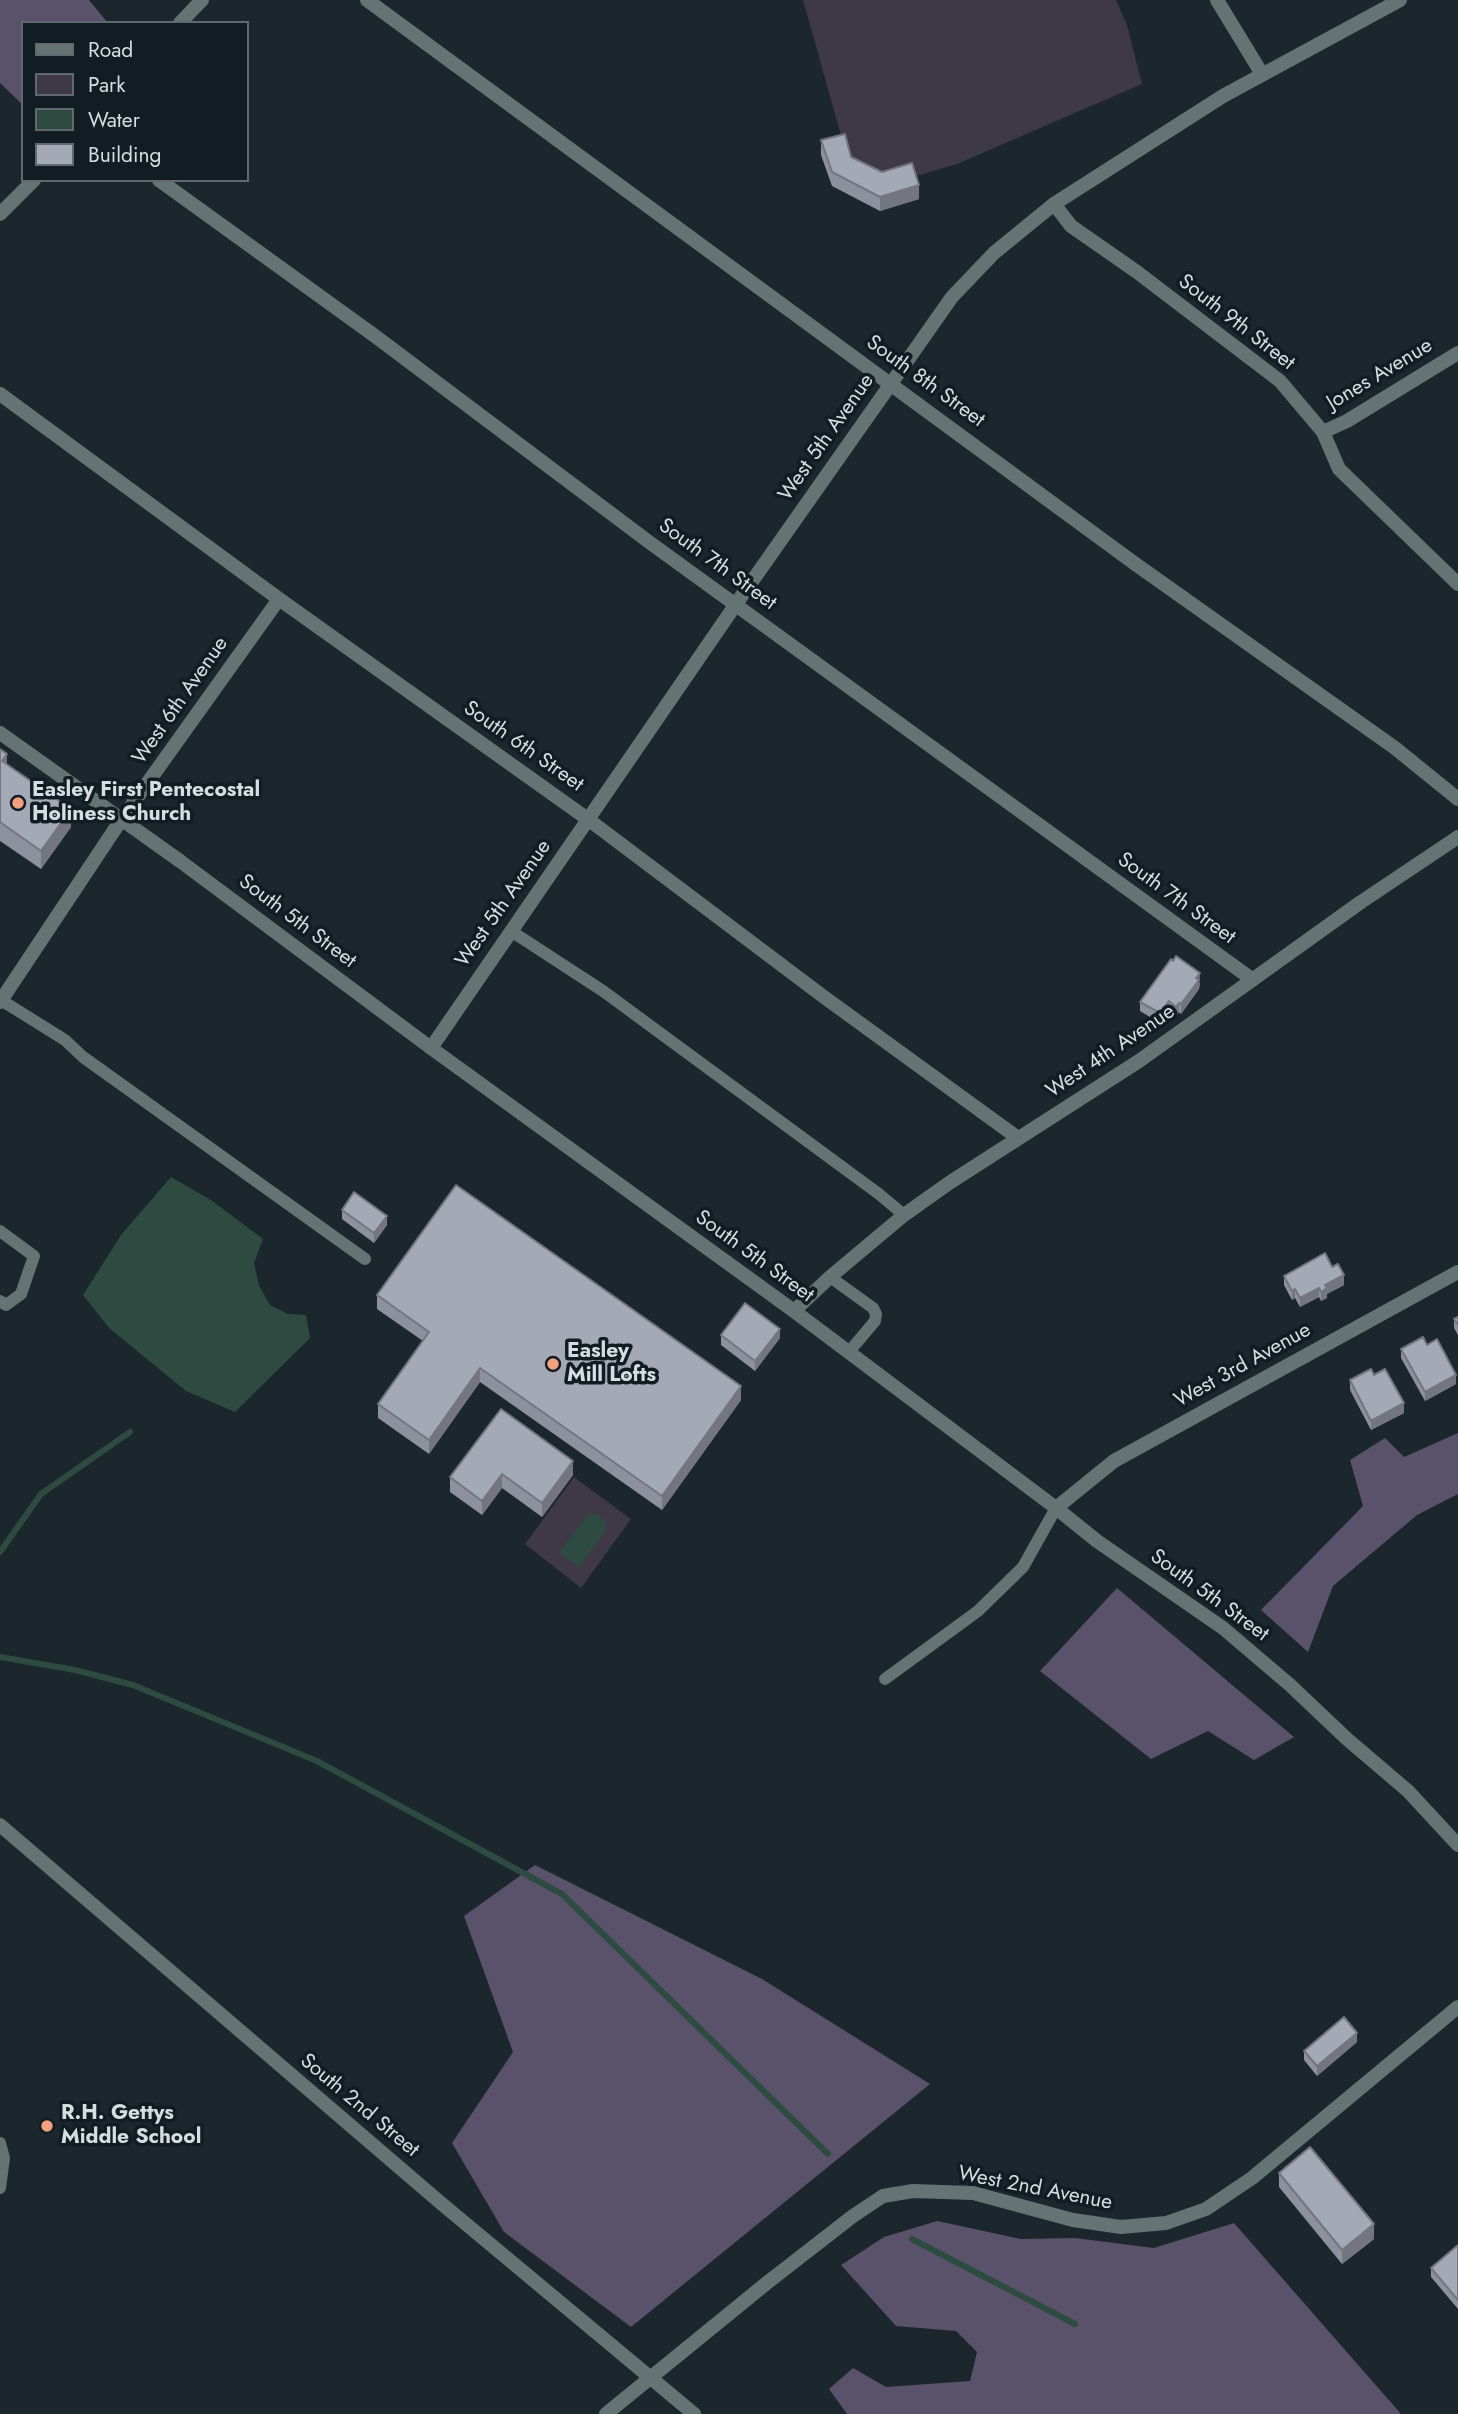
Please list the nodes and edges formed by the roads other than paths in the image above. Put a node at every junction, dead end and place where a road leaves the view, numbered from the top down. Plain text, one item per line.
1 (202, 0) edge
2 (367, 0) edge
3 (1217, 0) edge
4 (1400, 0) edge
5 (182, 21) edge
6 (1262, 74) junction
7 (31, 182) edge
8 (162, 182) edge
9 (1054, 204) junction
10 (0, 214) edge
11 (1458, 353) edge
12 (891, 383) junction
13 (0, 394) edge
14 (1323, 432) junction
15 (1458, 584) edge
16 (279, 599) junction
17 (736, 604) junction
18 (0, 733) edge
19 (1458, 799) edge
20 (121, 820) junction
21 (589, 820) junction
22 (1458, 837) edge
23 (511, 931) junction
24 (1253, 980) junction
25 (0, 1001) edge
26 (431, 1048) junction
27 (1018, 1138) junction
28 (904, 1215) junction
29 (0, 1231) edge
30 (365, 1259) dead end
31 (1458, 1272) edge
32 (830, 1277) junction
33 (0, 1301) edge
34 (794, 1311) junction
35 (848, 1353) junction
36 (1056, 1508) junction
37 (885, 1679) dead end
38 (0, 1825) edge
39 (1458, 1845) edge
40 (1458, 2007) edge
41 (0, 2143) edge
42 (0, 2188) edge
43 (650, 2378) junction
44 (606, 2414) edge
45 (694, 2414) edge

1 - 5 street
2 - 12 street, South 8th Street
3 - 6 street
4 - 6 street, West 5th Avenue
6 - 9 street, West 5th Avenue
7 - 10 street
8 - 17 street, South 7th Street
9 - 12 street, West 5th Avenue
9 - 14 street, South 9th Street
11 - 14 street, Jones Avenue
12 - 17 street, West 5th Avenue
12 - 19 street, South 8th Street
13 - 16 street, South 6th Street
14 - 15 street, South 9th Street
16 - 20 street, West 6th Avenue
16 - 21 street, South 6th Street
17 - 21 street, West 5th Avenue
17 - 24 street, South 7th Street
18 - 20 street, South 5th Street
20 - 25 street, West 6th Avenue
20 - 26 street, South 5th Street
21 - 23 street, West 5th Avenue
21 - 27 street, South 6th Street
22 - 24 street, West 4th Avenue
23 - 26 street, West 5th Avenue
23 - 28 lane
24 - 27 street, West 4th Avenue
25 - 30 lane
26 - 34 street, South 5th Street
27 - 28 street, West 4th Avenue
28 - 32 street, West 4th Avenue
29 - 33 lane
31 - 36 street, West 3rd Avenue
32 - 34 street, West 4th Avenue
32 - 35 lane
34 - 35 street, South 5th Street
35 - 36 street, South 5th Street
36 - 37 lane
36 - 39 street, South 5th Street
38 - 43 street, South 2nd Street
40 - 43 street, West 2nd Avenue
41 - 42 lane
43 - 44 street, West 2nd Avenue
43 - 45 street, South 2nd Street

